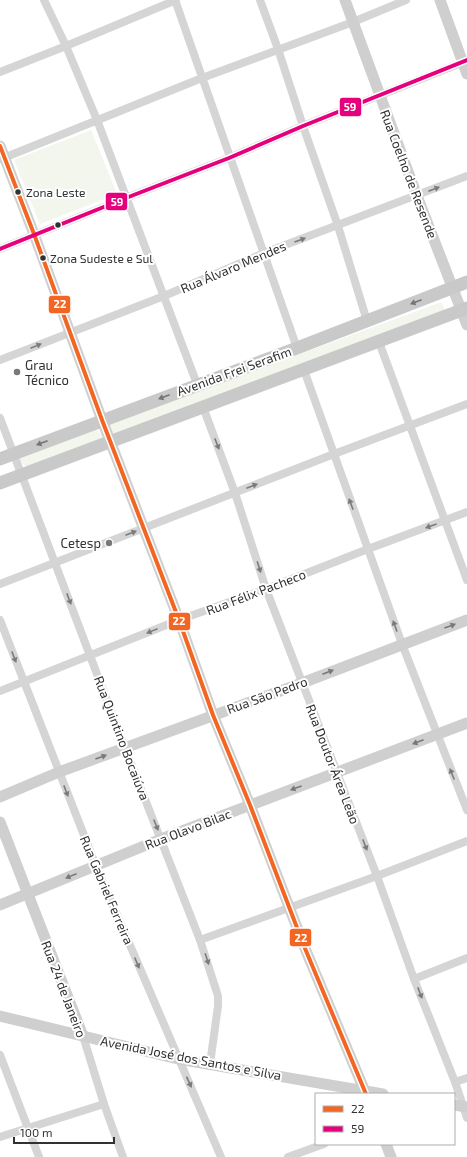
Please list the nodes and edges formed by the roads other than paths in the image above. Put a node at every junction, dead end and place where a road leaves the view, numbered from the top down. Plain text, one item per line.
1 (44, 0) edge
2 (175, 0) edge
3 (260, 0) edge
4 (344, 0) edge
5 (406, 0) edge
6 (440, 0) edge
7 (353, 22) junction
8 (66, 46) junction
9 (278, 50) junction
10 (465, 61) edge
11 (0, 72) edge
12 (467, 74) edge
13 (202, 78) junction
14 (380, 96) junction
15 (97, 120) junction
16 (303, 126) junction
17 (0, 146) edge
18 (2, 158) edge
19 (229, 158) junction
20 (467, 176) edge
21 (417, 196) junction
22 (126, 198) junction
23 (338, 226) junction
24 (34, 234) junction
25 (0, 249) edge
26 (264, 253) junction
27 (467, 282) edge
28 (453, 288) junction
29 (164, 296) junction
30 (464, 309) edge
31 (367, 321) junction
32 (467, 325) edge
33 (71, 333) junction
34 (379, 342) junction
35 (297, 348) junction
36 (0, 360) edge
37 (304, 370) junction
38 (197, 384) junction
39 (467, 404) edge
40 (203, 407) junction
41 (0, 418) edge
42 (102, 420) junction
43 (410, 426) junction
44 (111, 442) junction
45 (13, 454) junction
46 (334, 454) junction
47 (0, 459) edge
48 (21, 475) junction
49 (0, 483) edge
50 (235, 492) junction
51 (467, 512) edge
52 (446, 520) junction
53 (144, 528) junction
54 (368, 549) junction
55 (55, 562) junction
56 (467, 580) edge
57 (0, 584) edge
58 (266, 589) junction
59 (0, 620) edge
60 (179, 620) junction
61 (467, 620) edge
62 (402, 644) junction
63 (90, 656) junction
64 (24, 683) junction
65 (302, 683) junction
66 (0, 691) edge
67 (213, 715) junction
68 (467, 723) edge
69 (437, 735) junction
70 (125, 748) junction
71 (59, 772) junction
72 (336, 773) junction
73 (0, 797) edge
74 (250, 805) junction
75 (467, 810) edge
76 (0, 822) edge
77 (161, 838) junction
78 (467, 841) edge
79 (96, 866) junction
80 (376, 876) junction
81 (28, 893) junction
82 (0, 905) edge
83 (290, 908) junction
84 (200, 940) junction
85 (467, 958) edge
86 (414, 979) junction
87 (0, 1016) edge
88 (83, 1036) junction
89 (0, 1055) edge
90 (178, 1059) junction
91 (210, 1064) junction
92 (467, 1078) edge
93 (455, 1082) junction
94 (365, 1092) edge
95 (104, 1104) junction
96 (461, 1106) edge
97 (467, 1118) edge
98 (29, 1128) junction
99 (0, 1137) edge
100 (321, 1145) edge
101 (386, 1145) edge
102 (292, 1156) edge
103 (39, 1157) edge
104 (123, 1157) edge
105 (222, 1157) edge
106 (391, 1157) edge

1 - 8 street
2 - 8 street
2 - 13 street
3 - 9 street
4 - 7 street, Rua Coelho de Resende
5 - 7 street
6 - 10 street
7 - 9 street
7 - 14 street, Rua Coelho de Resende
8 - 11 street
8 - 15 street
9 - 13 street
9 - 16 street
10 - 12 street
10 - 14 street
13 - 15 street
13 - 19 street
14 - 16 street
14 - 21 street, Rua Coelho de Resende
15 - 18 street
15 - 22 street
16 - 19 street
16 - 23 street
17 - 18 street
18 - 24 street
19 - 22 street
19 - 26 street
21 -> 20 street, Rua Álvaro Mendes
21 - 23 street, Rua Álvaro Mendes
21 - 28 street, Rua Coelho de Resende
22 - 24 street
22 - 29 street
26 -> 23 street, Rua Álvaro Mendes
23 - 31 street
24 - 25 street
24 - 33 street
26 - 29 street, Rua Álvaro Mendes
26 - 35 street
27 - 28 main road, Avenida Frei Serafim
28 - 30 street, Rua Coelho de Resende
28 -> 31 main road, Avenida Frei Serafim
29 - 33 street, Rua Álvaro Mendes
29 - 38 street
30 - 32 street, Rua Coelho de Resende
30 - 34 main road, Avenida Frei Serafim
31 - 35 main road, Avenida Frei Serafim
36 -> 33 street, Rua Álvaro Mendes
33 - 42 street
34 - 37 main road, Avenida Frei Serafim
34 - 43 street
35 - 38 main road, Avenida Frei Serafim
37 - 40 main road, Avenida Frei Serafim
37 - 46 street
38 -> 42 main road, Avenida Frei Serafim
39 - 43 street
40 - 44 main road, Avenida Frei Serafim
40 -> 50 street, Rua Doutor Área Leão
41 - 45 street, Rua Quintino Bocaiúva
42 - 44 street
42 -> 45 main road, Avenida Frei Serafim
43 - 46 street
43 - 52 street
44 - 48 main road, Avenida Frei Serafim
44 - 53 street
45 - 47 main road, Avenida Frei Serafim
45 - 48 street, Rua Quintino Bocaiúva
50 -> 46 street
54 -> 46 street
48 - 49 main road, Avenida Frei Serafim
48 - 55 street, Rua Quintino Bocaiúva
50 - 53 street
50 -> 58 street, Rua Doutor Área Leão
51 - 52 street, Rua Félix Pacheco
52 -> 54 street, Rua Félix Pacheco
52 - 56 street
55 -> 53 street
53 - 60 street
54 - 58 street, Rua Félix Pacheco
62 -> 54 street
55 - 57 street
55 -> 63 street, Rua Quintino Bocaiúva
58 - 60 street, Rua Félix Pacheco
58 - 65 street, Rua Doutor Área Leão
59 -> 64 street, Rua Gabriel Ferreira
60 -> 63 street, Rua Félix Pacheco
60 - 67 street
62 -> 61 street, Rua São Pedro
65 -> 62 street, Rua São Pedro
62 - 69 street
63 - 64 street, Rua Félix Pacheco
63 - 70 street, Rua Quintino Bocaiúva
64 - 66 street, Rua Félix Pacheco
64 - 71 street, Rua Gabriel Ferreira
65 - 67 street, Rua São Pedro
65 - 72 street, Rua Doutor Área Leão
67 - 70 street, Rua São Pedro
67 - 74 street
68 - 69 street, Rua Olavo Bilac
69 -> 72 street, Rua Olavo Bilac
75 -> 69 street
71 -> 70 street, Rua São Pedro
70 -> 77 street, Rua Quintino Bocaiúva
71 - 73 street, Rua São Pedro
71 -> 79 street, Rua Gabriel Ferreira
72 -> 74 street, Rua Olavo Bilac
72 -> 80 street, Rua Doutor Área Leão
74 - 77 street, Rua Olavo Bilac
74 - 83 street
76 - 81 street, Rua 24 de Janeiro
77 - 79 street, Rua Olavo Bilac
77 - 84 street, Rua Quintino Bocaiúva
78 - 80 street
79 -> 81 street, Rua Olavo Bilac
79 -> 90 street, Rua Gabriel Ferreira
80 - 83 street
80 - 86 street, Rua Doutor Área Leão
81 - 82 street, Rua Olavo Bilac
81 - 88 street, Rua 24 de Janeiro
83 - 84 street
83 - 94 street
84 -> 91 street, Rua Quintino Bocaiúva
85 - 86 street
86 -> 93 street, Rua Doutor Área Leão
87 - 88 street, Avenida José dos Santos e Silva
88 - 90 street, Avenida José dos Santos e Silva
88 - 95 street, Rua 24 de Janeiro
89 - 98 street
90 - 91 street, Avenida José dos Santos e Silva
90 -> 105 street, Rua Gabriel Ferreira
91 - 94 street, Avenida José dos Santos e Silva
92 - 93 street
93 - 96 street, Rua Doutor Área Leão
95 - 98 street
95 - 104 street, Rua 24 de Janeiro
96 - 97 street, Rua Doutor Área Leão
98 - 99 street
98 - 103 street
100 - 102 street
101 - 106 street

